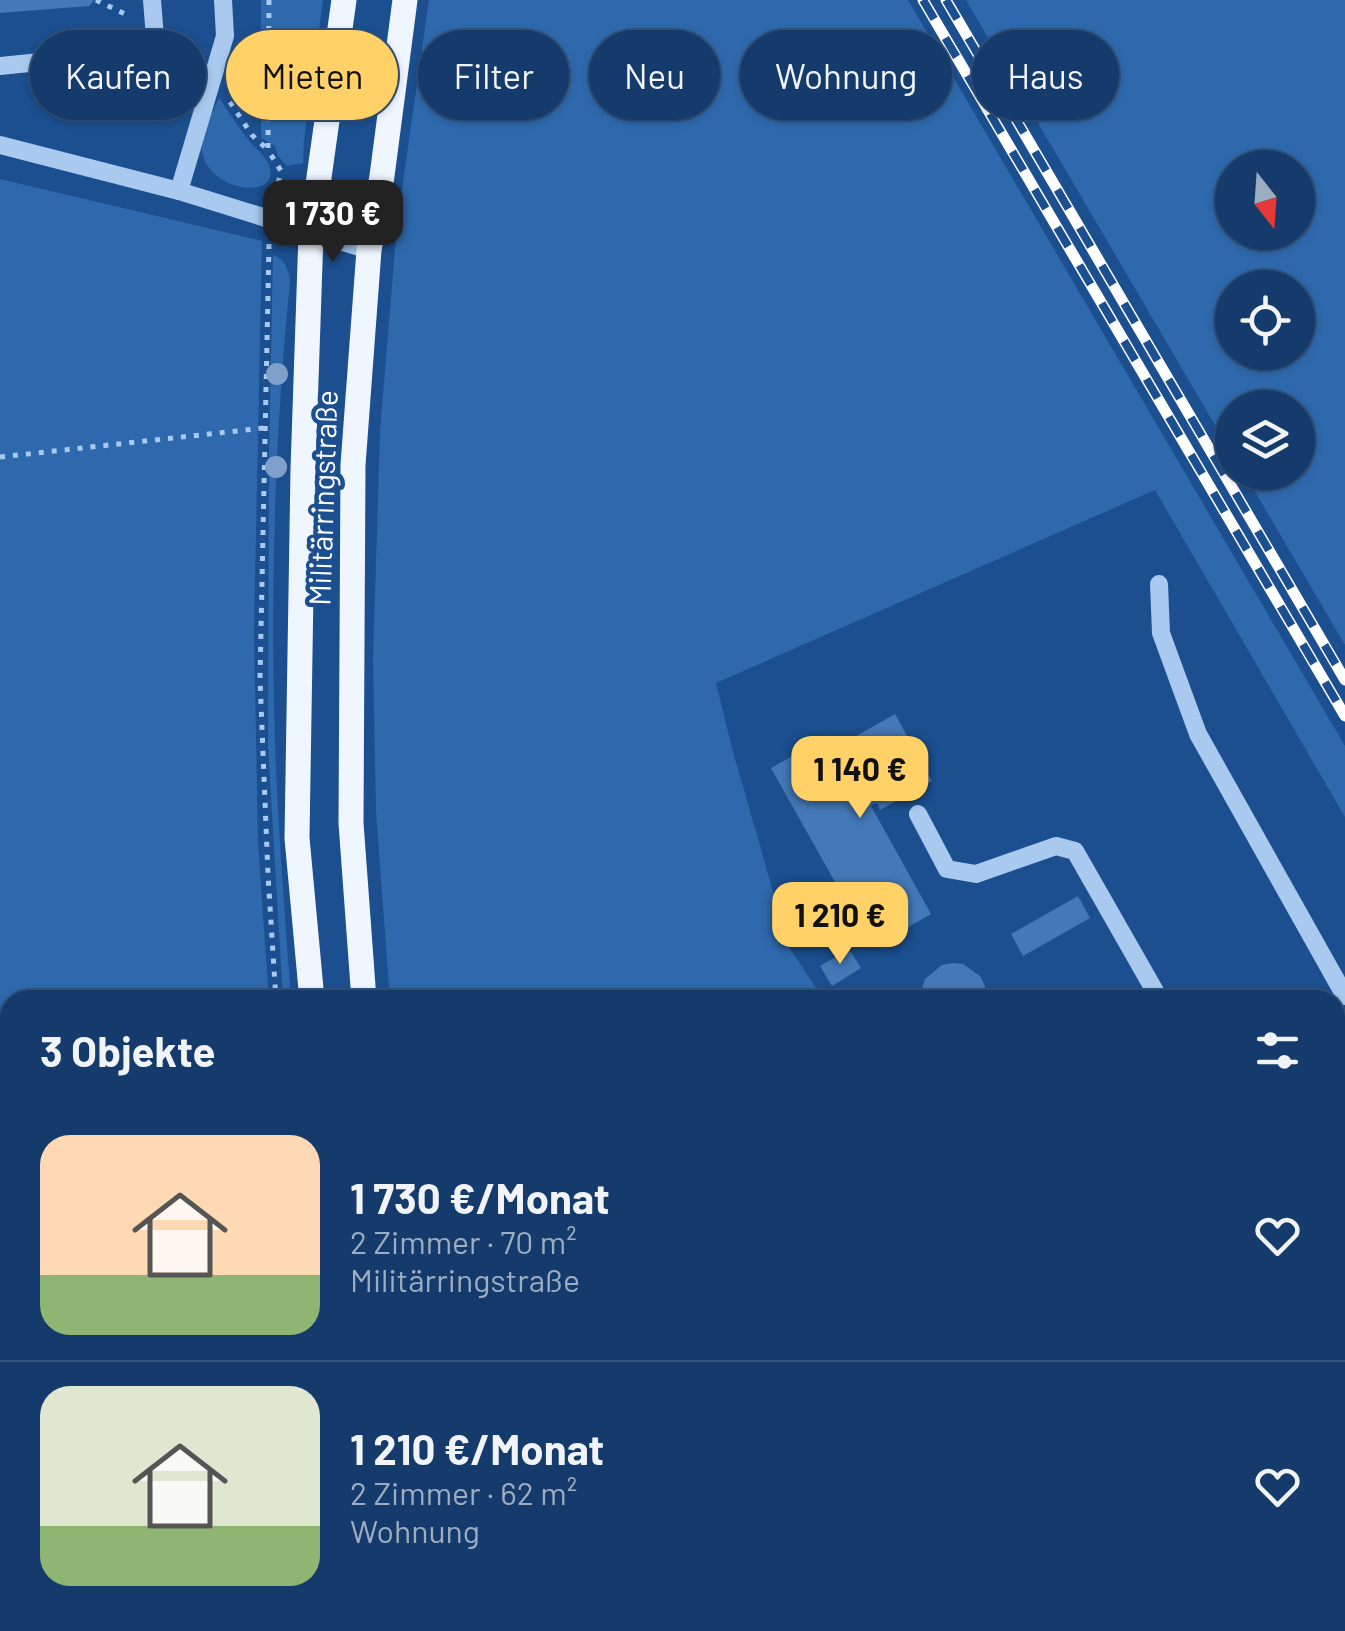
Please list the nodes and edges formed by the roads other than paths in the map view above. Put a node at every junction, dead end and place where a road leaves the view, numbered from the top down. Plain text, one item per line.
1 (152, 0) edge
2 (223, 0) edge
3 (344, 0) edge
4 (405, 0) edge
5 (0, 66) edge
6 (0, 145) edge
7 (179, 191) junction
8 (311, 234) junction
9 (369, 250) junction
10 (1159, 584) dead end
11 (918, 814) dead end
12 (311, 990) edge
13 (363, 990) edge
14 (1154, 990) edge
15 (1342, 990) edge

1 - 5 street
2 - 7 street
3 - 8 main road, Militärringstraße
4 - 9 main road, Militärringstraße
6 - 7 street
7 - 8 street
8 - 9 street
8 - 12 main road, Militärringstraße
9 - 13 main road, Militärringstraße
10 - 15 street
11 - 14 street

